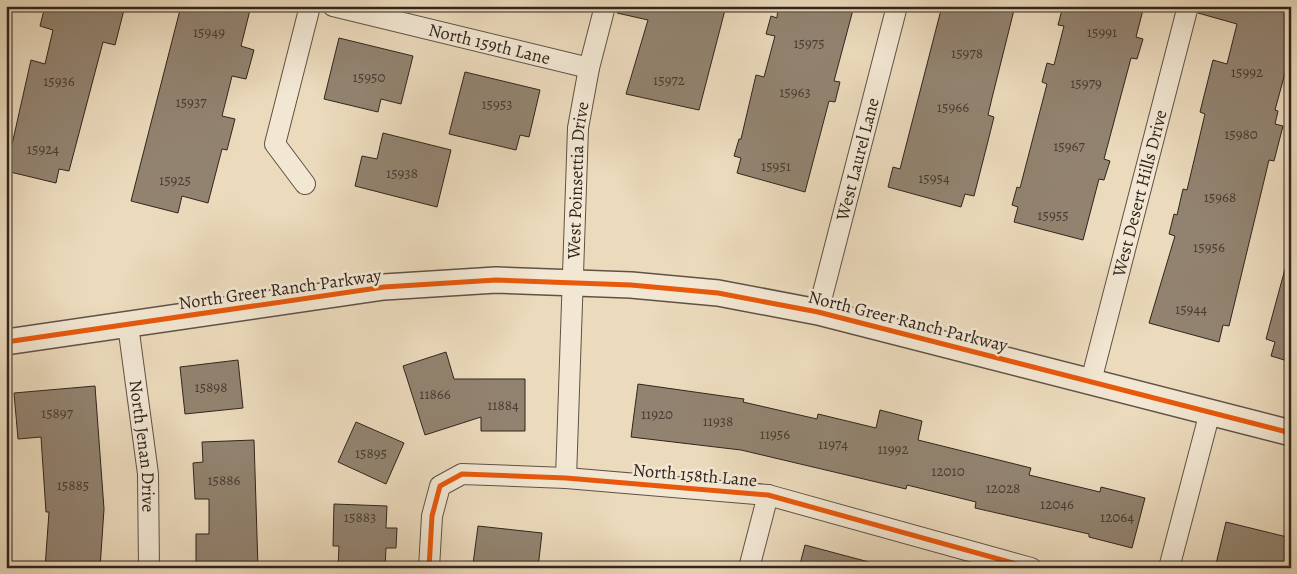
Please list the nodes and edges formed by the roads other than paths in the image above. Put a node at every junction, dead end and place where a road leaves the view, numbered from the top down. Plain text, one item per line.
1 (310, 6) edge
2 (333, 6) edge
3 (605, 6) edge
4 (897, 6) edge
5 (1188, 6) edge
6 (589, 68) junction
7 (305, 184) dead end
8 (572, 282) junction
9 (818, 312) junction
10 (128, 325) junction
11 (6, 342) edge
12 (1091, 381) junction
13 (1210, 412) junction
14 (1291, 433) edge
15 (566, 478) junction
16 (768, 495) junction
17 (149, 568) edge
18 (429, 568) edge
19 (749, 568) edge
20 (1031, 568) edge
21 (1169, 568) edge

1 - 7 street
2 - 6 street, North 159th Lane
3 - 6 street, West Poinsettia Drive
4 - 9 street, West Laurel Lane
5 - 12 street, West Desert Hills Drive
6 - 8 street, West Poinsettia Drive
8 - 9 street, North Greer Ranch Parkway
8 - 10 street, North Greer Ranch Parkway
8 - 15 street, West Poinsettia Drive
9 - 12 street, North Greer Ranch Parkway
10 - 11 street, North Greer Ranch Parkway
10 - 17 street, North Jenan Drive
12 - 13 street, North Greer Ranch Parkway
13 - 14 street, North Greer Ranch Parkway
13 - 21 street
15 - 16 street, North 158th Lane
15 - 18 street, North 158th Lane
16 - 19 street
16 - 20 street, North 158th Lane

